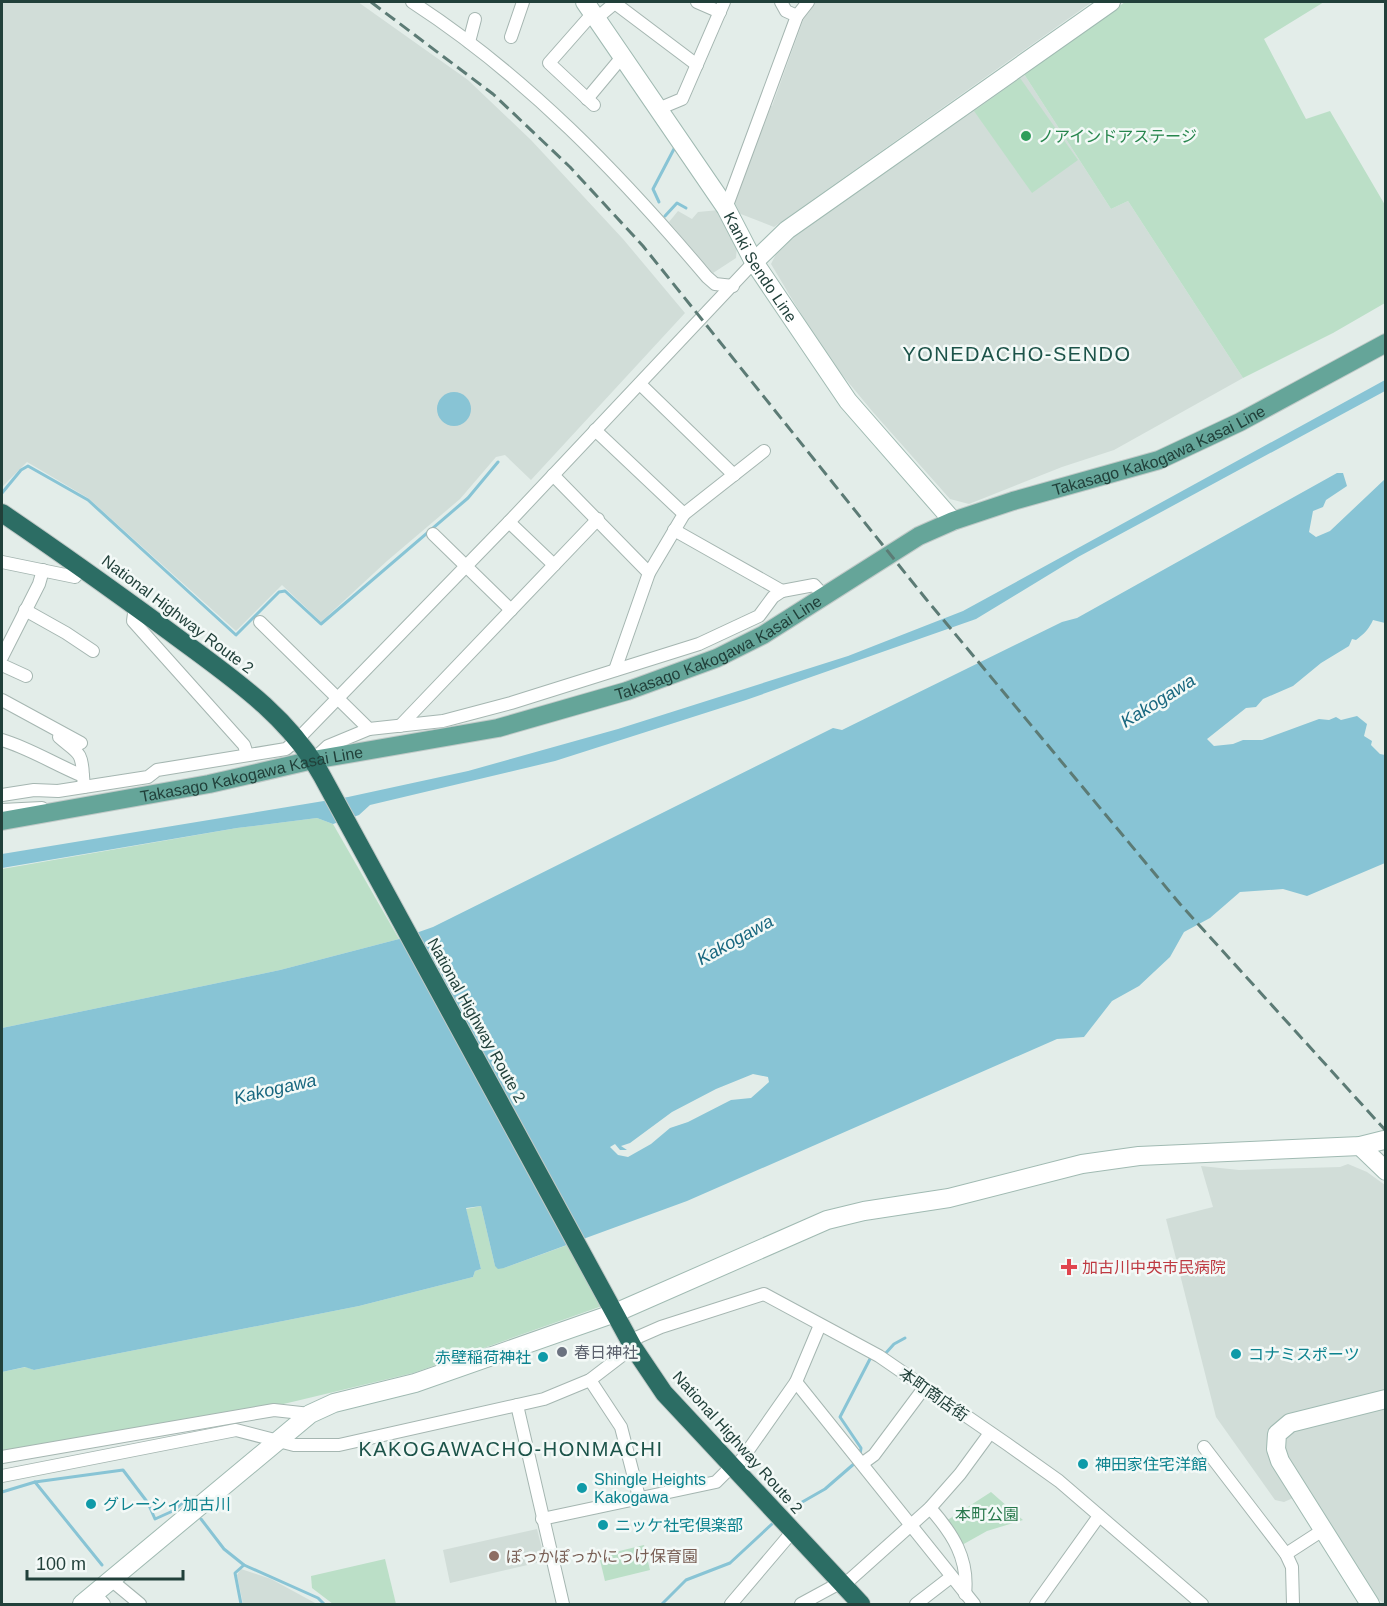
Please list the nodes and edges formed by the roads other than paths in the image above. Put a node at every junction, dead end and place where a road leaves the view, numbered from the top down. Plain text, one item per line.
1 (412, 2) edge
2 (523, 2) edge
3 (697, 2) edge
4 (781, 2) edge
5 (808, 2) edge
6 (1111, 2) edge
7 (616, 3) edge
8 (722, 7) edge
9 (592, 11) edge
10 (797, 16) junction
11 (475, 19) dead end
12 (511, 37) dead end
13 (469, 42) junction
14 (622, 57) junction
15 (698, 65) junction
16 (658, 109) junction
17 (726, 208) junction
18 (754, 262) junction
19 (733, 286) junction
20 (1386, 343) edge
21 (640, 384) junction
22 (595, 430) junction
23 (764, 451) dead end
24 (553, 475) junction
25 (734, 475) junction
26 (2, 513) edge
27 (684, 514) junction
28 (598, 519) junction
29 (953, 521) junction
30 (509, 522) junction
31 (674, 530) junction
32 (433, 534) dead end
33 (2, 562) edge
34 (554, 565) junction
35 (466, 566) junction
36 (82, 567) junction
37 (43, 570) junction
38 (649, 573) junction
39 (782, 591) junction
40 (824, 596) junction
41 (135, 606) junction
42 (25, 610) junction
43 (511, 610) junction
44 (260, 622) dead end
45 (93, 651) dead end
46 (2, 657) edge
47 (2, 665) edge
48 (615, 670) junction
49 (26, 676) dead end
50 (336, 697) junction
51 (2, 700) edge
52 (400, 726) junction
53 (55, 729) junction
54 (369, 729) junction
55 (298, 739) junction
56 (2, 740) edge
57 (81, 743) dead end
58 (247, 754) junction
59 (317, 768) junction
60 (83, 782) junction
61 (2, 795) edge
62 (66, 809) junction
63 (2, 810) edge
64 (2, 821) edge
65 (1384, 1140) dead end
66 (1360, 1146) junction
67 (1386, 1171) edge
68 (613, 1309) junction
69 (819, 1325) junction
70 (631, 1344) junction
71 (590, 1380) junction
72 (796, 1382) junction
73 (924, 1388) junction
74 (1386, 1399) edge
75 (517, 1405) junction
76 (310, 1414) junction
77 (990, 1432) junction
78 (277, 1440) junction
79 (1204, 1447) dead end
80 (2, 1457) edge
81 (859, 1459) junction
82 (732, 1469) junction
83 (2, 1476) edge
84 (639, 1497) junction
85 (930, 1508) junction
86 (1100, 1516) junction
87 (542, 1518) junction
88 (910, 1527) junction
89 (1323, 1530) junction
90 (793, 1531) junction
91 (1286, 1554) junction
92 (951, 1577) junction
93 (111, 1580) junction
94 (844, 1586) junction
95 (965, 1594) junction
96 (94, 1601) edge
97 (140, 1605) edge
98 (563, 1605) edge
99 (730, 1605) edge
100 (801, 1605) edge
101 (861, 1605) edge
102 (916, 1605) edge
103 (974, 1605) edge
104 (1036, 1605) edge
105 (1202, 1605) edge
106 (1293, 1605) edge
107 (1370, 1605) edge

1 - 13 street
2 - 12 street
3 - 8 street
4 - 10 street
5 - 10 street
6 - 18 street
7 - 9 street
7 - 15 street
8 - 15 street
9 - 14 street, Kanki Sendo Line
9 - 14 street
10 - 17 street
11 - 13 street
13 - 19 street
14 - 16 street, Kanki Sendo Line
15 - 16 street
16 - 17 street, Kanki Sendo Line
17 - 18 street, Kanki Sendo Line
18 - 19 street
18 - 29 street, Kanki Sendo Line
19 - 21 street
20 - 29 main road, Takasago Kakogawa Kasai Line
21 - 22 street
21 - 25 street
22 - 24 street
22 - 27 street
23 - 25 street
24 - 28 street
24 - 30 street
25 - 27 street
26 - 36 highway, National Highway Route 2
27 - 31 street
28 - 34 street
28 - 38 street
29 - 40 main road, Takasago Kakogawa Kasai Line
30 - 34 street
30 - 35 street
31 - 38 street
31 - 39 street
32 - 35 street
33 - 37 street
34 - 43 street
35 - 43 street
35 - 50 street
36 - 37 street
36 - 41 highway, National Highway Route 2
37 - 42 street
38 - 48 street
39 - 40 street
39 - 48 street
40 - 59 main road, Takasago Kakogawa Kasai Line
41 - 55 highway, National Highway Route 2
41 - 58 street
42 - 45 street
42 - 46 street
43 - 52 street
44 - 50 street
47 - 49 street
48 - 52 street
50 - 54 street
50 - 55 street
51 - 53 street
52 - 54 street
53 - 57 street
53 - 60 street
54 - 59 street
55 - 58 street
55 - 59 highway, National Highway Route 2
56 - 60 street
58 - 60 street
59 - 62 main road, Takasago Kakogawa Kasai Line
59 - 68 highway, National Highway Route 2
60 - 61 street
62 - 63 street
62 - 64 main road, Takasago Kakogawa Kasai Line
65 - 66 street
66 - 67 street
66 - 68 street
68 - 70 highway, National Highway Route 2
68 - 76 street
69 - 70 street, 本町商店街
69 - 72 street
69 - 73 street, 本町商店街
70 - 71 street, 本町商店街
70 - 82 highway, National Highway Route 2
71 - 75 street, 本町商店街
71 - 84 street
72 - 81 street
72 - 82 street
73 - 77 street, 本町商店街
73 - 81 street
74 - 89 street
75 - 78 street, 本町商店街
75 - 87 street
76 - 78 street
76 - 80 street
77 - 85 street
77 - 86 street, 本町商店街
78 - 83 street, 本町商店街
78 - 93 street
79 - 91 street
81 - 88 street
82 - 84 street
82 - 90 highway, National Highway Route 2
84 - 87 street
85 - 88 street
85 - 95 street
86 - 104 street
86 - 105 street, 本町商店街
87 - 98 street
88 - 92 street
88 - 94 street
89 - 91 street
89 - 107 street
90 - 94 highway, National Highway Route 2
90 - 99 street
91 - 106 street
92 - 95 street
92 - 102 street
93 - 96 street
93 - 97 street
94 - 100 street
94 - 101 highway, National Highway Route 2
95 - 103 street

